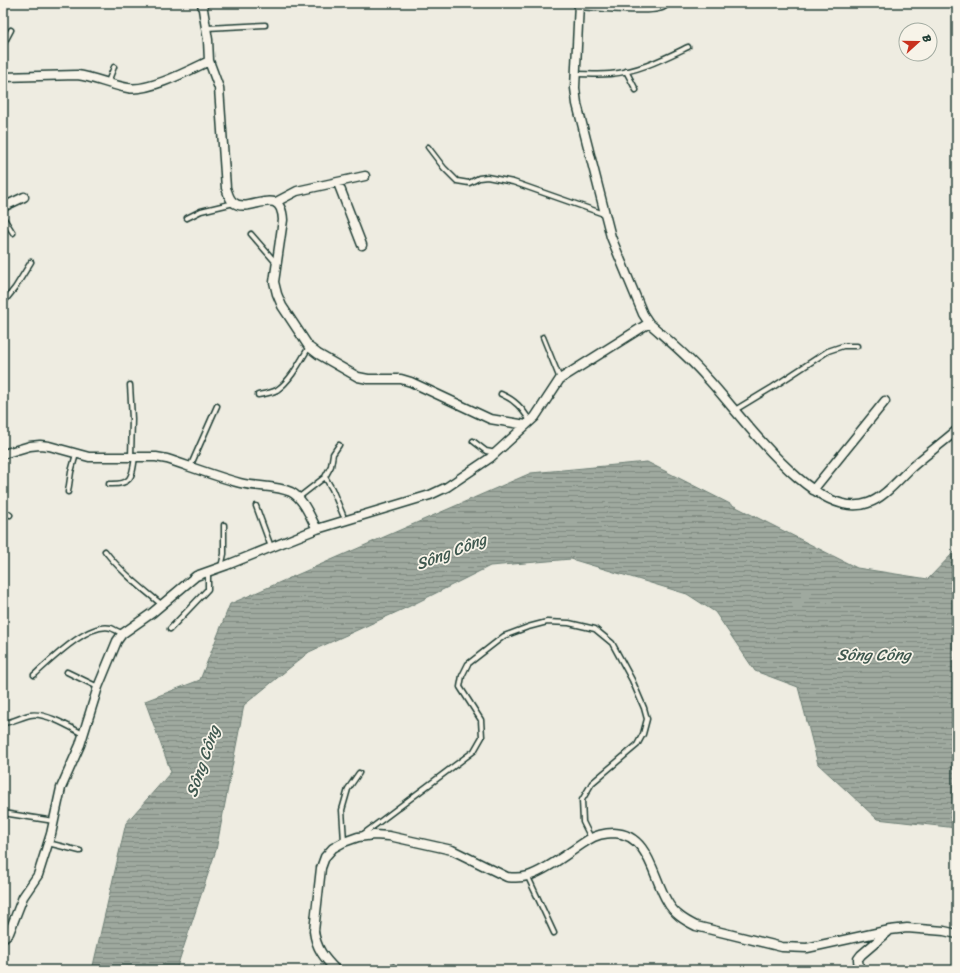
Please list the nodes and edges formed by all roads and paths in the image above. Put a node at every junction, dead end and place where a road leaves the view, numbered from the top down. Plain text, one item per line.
1 (202, 3) edge
2 (669, 3) edge
3 (579, 5) edge
4 (265, 25) dead end
5 (207, 28) junction
6 (10, 30) dead end
7 (3, 45) edge
8 (688, 47) dead end
9 (210, 61) junction
10 (114, 66) dead end
11 (626, 71) junction
12 (576, 74) junction
13 (3, 77) edge
14 (108, 82) junction
15 (636, 90) dead end
16 (428, 146) dead end
17 (365, 176) dead end
18 (338, 183) junction
19 (24, 197) dead end
20 (276, 202) junction
21 (234, 203) junction
22 (3, 208) edge
23 (605, 214) junction
24 (3, 217) edge
25 (187, 218) dead end
26 (13, 233) dead end
27 (251, 234) dead end
28 (362, 245) dead end
29 (31, 262) dead end
30 (277, 264) junction
31 (3, 303) edge
32 (649, 323) junction
33 (542, 337) dead end
34 (857, 346) dead end
35 (309, 347) junction
36 (560, 379) junction
37 (130, 386) dead end
38 (501, 394) dead end
39 (258, 395) dead end
40 (885, 400) dead end
41 (217, 406) dead end
42 (735, 410) junction
43 (528, 424) junction
44 (957, 430) edge
45 (473, 441) dead end
46 (339, 445) dead end
47 (496, 453) junction
48 (3, 454) edge
49 (76, 454) junction
50 (133, 457) junction
51 (190, 467) junction
52 (325, 477) junction
53 (109, 484) dead end
54 (813, 490) junction
55 (68, 492) dead end
56 (298, 498) junction
57 (256, 506) dead end
58 (3, 510) edge
59 (10, 515) dead end
60 (344, 515) dead end
61 (224, 525) dead end
62 (317, 529) junction
63 (271, 548) junction
64 (105, 551) dead end
65 (221, 568) junction
66 (208, 572) junction
67 (162, 605) junction
68 (170, 629) dead end
69 (122, 634) junction
70 (66, 672) dead end
71 (34, 675) dead end
72 (98, 687) junction
73 (3, 723) edge
74 (83, 734) junction
75 (359, 773) dead end
76 (3, 813) edge
77 (54, 821) junction
78 (590, 835) junction
79 (358, 837) junction
80 (344, 842) junction
81 (48, 843) junction
82 (80, 851) dead end
83 (528, 876) junction
84 (890, 930) junction
85 (554, 933) dead end
86 (957, 934) edge
87 (3, 938) edge
88 (393, 967) dead end
89 (336, 970) edge
90 (387, 970) edge
91 (859, 970) edge

1 - 5 street
2 - 3 lane
3 - 12 street
4 - 5 lane
5 - 9 street
6 - 7 lane
8 - 11 lane
9 - 14 street
9 - 21 street
10 - 14 lane
11 - 12 lane
11 - 15 lane
12 - 23 street
13 - 14 street
16 - 23 lane
17 - 18 street
18 - 20 street
18 - 28 street
19 - 22 street
20 - 21 street
20 - 30 street
21 - 25 lane
23 - 32 street
24 - 26 lane
27 - 30 lane
29 - 31 lane
30 - 35 street
32 - 36 street
32 - 42 street
33 - 36 lane
34 - 42 lane
35 - 39 lane
35 - 43 street
36 - 43 street
37 - 50 lane
38 - 43 lane
40 - 54 street
41 - 51 lane
42 - 54 street
43 - 47 street
44 - 54 street
45 - 47 lane
46 - 52 lane
47 - 62 street
48 - 49 street
49 - 50 street
49 - 55 lane
50 - 51 street
50 - 53 lane
51 - 56 street
52 - 56 lane
52 - 60 lane
56 - 62 street
57 - 63 lane
58 - 59 lane
61 - 65 lane
62 - 63 street
63 - 65 street
64 - 67 lane
65 - 66 street
66 - 67 street
66 - 68 lane
67 - 69 street
69 - 71 lane
69 - 72 street
70 - 72 lane
72 - 74 street
73 - 74 lane
74 - 77 street
75 - 80 lane
76 - 77 lane
77 - 81 street
78 - 79 lane
78 - 83 street
78 - 84 street
79 - 80 street
79 - 83 street
80 - 89 street
81 - 82 lane
81 - 87 street
83 - 85 lane
84 - 86 street
84 - 91 street
88 - 90 lane

